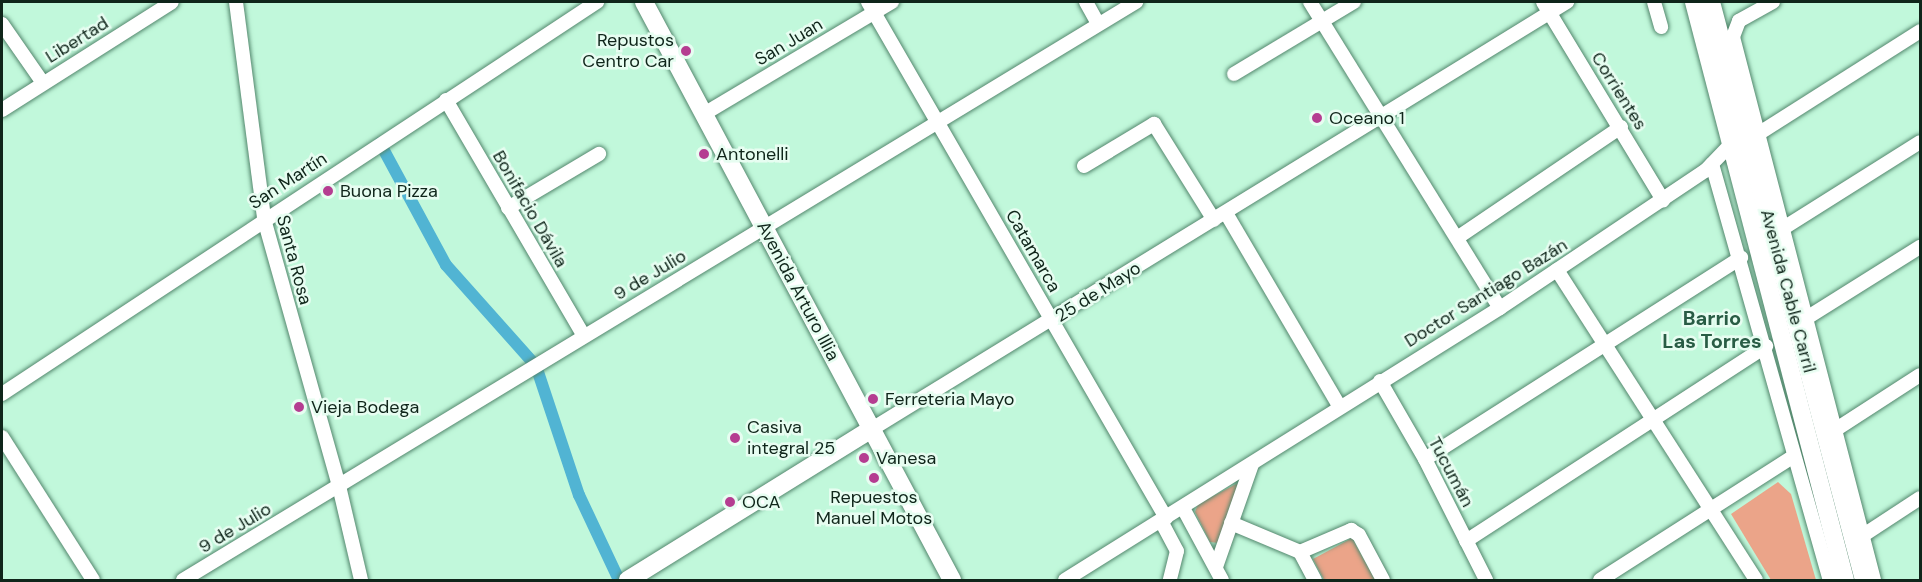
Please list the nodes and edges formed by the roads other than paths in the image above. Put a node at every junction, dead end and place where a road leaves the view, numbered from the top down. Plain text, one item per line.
1 (172, 2) edge
2 (236, 2) edge
3 (597, 2) edge
4 (644, 2) edge
5 (892, 2) edge
6 (1086, 2) edge
7 (1136, 2) edge
8 (1310, 2) edge
9 (1354, 2) edge
10 (1567, 2) edge
11 (1654, 2) edge
12 (1694, 2) edge
13 (1711, 2) edge
14 (1773, 2) edge
15 (871, 7) edge
16 (1546, 7) edge
17 (1322, 21) junction
18 (2, 24) edge
19 (1098, 24) junction
20 (1661, 27) dead end
21 (1920, 31) edge
22 (1234, 74) dead end
23 (43, 83) junction
24 (446, 100) junction
25 (2, 110) edge
26 (704, 114) junction
27 (1380, 117) junction
28 (937, 123) junction
29 (1621, 127) junction
30 (1741, 141) junction
31 (1920, 142) edge
32 (599, 154) dead end
33 (1712, 164) junction
34 (1084, 166) dead end
35 (1663, 200) junction
36 (508, 208) junction
37 (1220, 216) junction
38 (264, 219) junction
39 (764, 226) junction
40 (1782, 229) junction
41 (1456, 238) junction
42 (1920, 247) edge
43 (1741, 258) junction
44 (1557, 270) junction
45 (1500, 308) junction
46 (1805, 319) junction
47 (1052, 320) junction
48 (584, 336) junction
49 (1606, 346) junction
50 (1766, 346) junction
51 (1920, 375) edge
52 (1380, 381) junction
53 (2, 394) edge
54 (1340, 407) junction
55 (1653, 417) junction
56 (872, 429) junction
57 (1835, 430) junction
58 (2, 437) edge
59 (1794, 456) junction
60 (1425, 459) junction
61 (1252, 464) junction
62 (339, 486) junction
63 (1920, 498) edge
64 (1183, 508) junction
65 (1709, 508) junction
66 (1164, 520) junction
67 (1231, 523) junction
68 (1862, 536) junction
69 (1466, 541) junction
70 (1300, 552) junction
71 (1215, 567) junction
72 (1607, 578) edge
73 (634, 579) edge
74 (1484, 579) edge
75 (93, 580) edge
76 (183, 580) edge
77 (361, 580) edge
78 (952, 580) edge
79 (1065, 580) edge
80 (1170, 580) edge
81 (1222, 580) edge
82 (1315, 580) edge
83 (1383, 580) edge
84 (1756, 580) edge
85 (1830, 580) edge
86 (1845, 580) edge
87 (1864, 580) edge
88 (1874, 580) edge

1 - 23 street, Libertad
2 - 38 street, Santa Rosa
3 - 24 street, San Martín
4 - 26 main road, Avenida Arturo Illia
5 - 15 street, San Juan
6 - 19 street
7 - 19 street, 9 de Julio
8 - 17 street
9 - 17 street
10 - 16 street, 25 de Mayo
11 - 20 street
12 - 30 main road, Avenida Cable Carril
13 - 30 main road, Avenida Cable Carril
14 - 30 street
15 - 26 street, San Juan
15 - 28 street, Catamarca
16 - 27 street, 25 de Mayo
16 - 29 street, Corrientes
17 - 22 street
17 - 27 street
18 - 23 street
19 - 28 street, 9 de Julio
21 - 30 street, Doctor Santiago Bazán
23 - 25 street, Libertad
24 - 36 street, Bonifacio Dávila
24 - 38 street, San Martín
26 - 39 main road, Avenida Arturo Illia
27 - 37 street, 25 de Mayo
27 - 41 street
28 - 39 street, 9 de Julio
28 - 47 street, Catamarca
29 - 35 street, Corrientes
29 - 41 street
30 - 33 street, Doctor Santiago Bazán
30 - 40 street
30 - 86 main road, Avenida Cable Carril
30 - 87 main road, Avenida Cable Carril
31 - 40 street
32 - 36 street
33 - 35 street, Doctor Santiago Bazán
33 - 43 street
34 - 37 street
35 - 44 street, Doctor Santiago Bazán
36 - 48 street, Bonifacio Dávila
37 - 47 street, 25 de Mayo
37 - 54 street
38 - 53 street, San Martín
38 - 62 street, Santa Rosa
39 - 48 street, 9 de Julio
39 - 56 main road, Avenida Arturo Illia
40 - 46 street
41 - 45 street
42 - 46 street
43 - 49 street
43 - 50 street
44 - 45 street, Doctor Santiago Bazán
44 - 49 street
45 - 52 street, Doctor Santiago Bazán
46 - 57 street
47 - 56 street, 25 de Mayo
47 - 66 street, Catamarca
48 - 62 street, 9 de Julio
49 - 55 street
49 - 60 street
50 - 55 street
50 - 59 street
51 - 57 street
52 - 54 street, Doctor Santiago Bazán
52 - 60 street, Tucumán
54 - 61 street, Doctor Santiago Bazán
55 - 65 street
55 - 69 street
56 - 73 main road, 25 de Mayo
56 - 78 main road, Avenida Arturo Illia
57 - 68 street
58 - 75 street
59 - 65 street
59 - 85 street
60 - 69 street, Tucumán
61 - 64 street, Doctor Santiago Bazán
61 - 67 street
62 - 76 street, 9 de Julio
62 - 77 street, Santa Rosa
63 - 68 street
64 - 66 street, Doctor Santiago Bazán
64 - 71 street
65 - 72 street
65 - 84 street
66 - 79 street, Doctor Santiago Bazán
66 - 80 street, Catamarca
67 - 70 street
67 - 71 street
68 - 88 street
69 - 74 street, Tucumán
70 - 82 street
70 - 83 street
71 - 81 street

